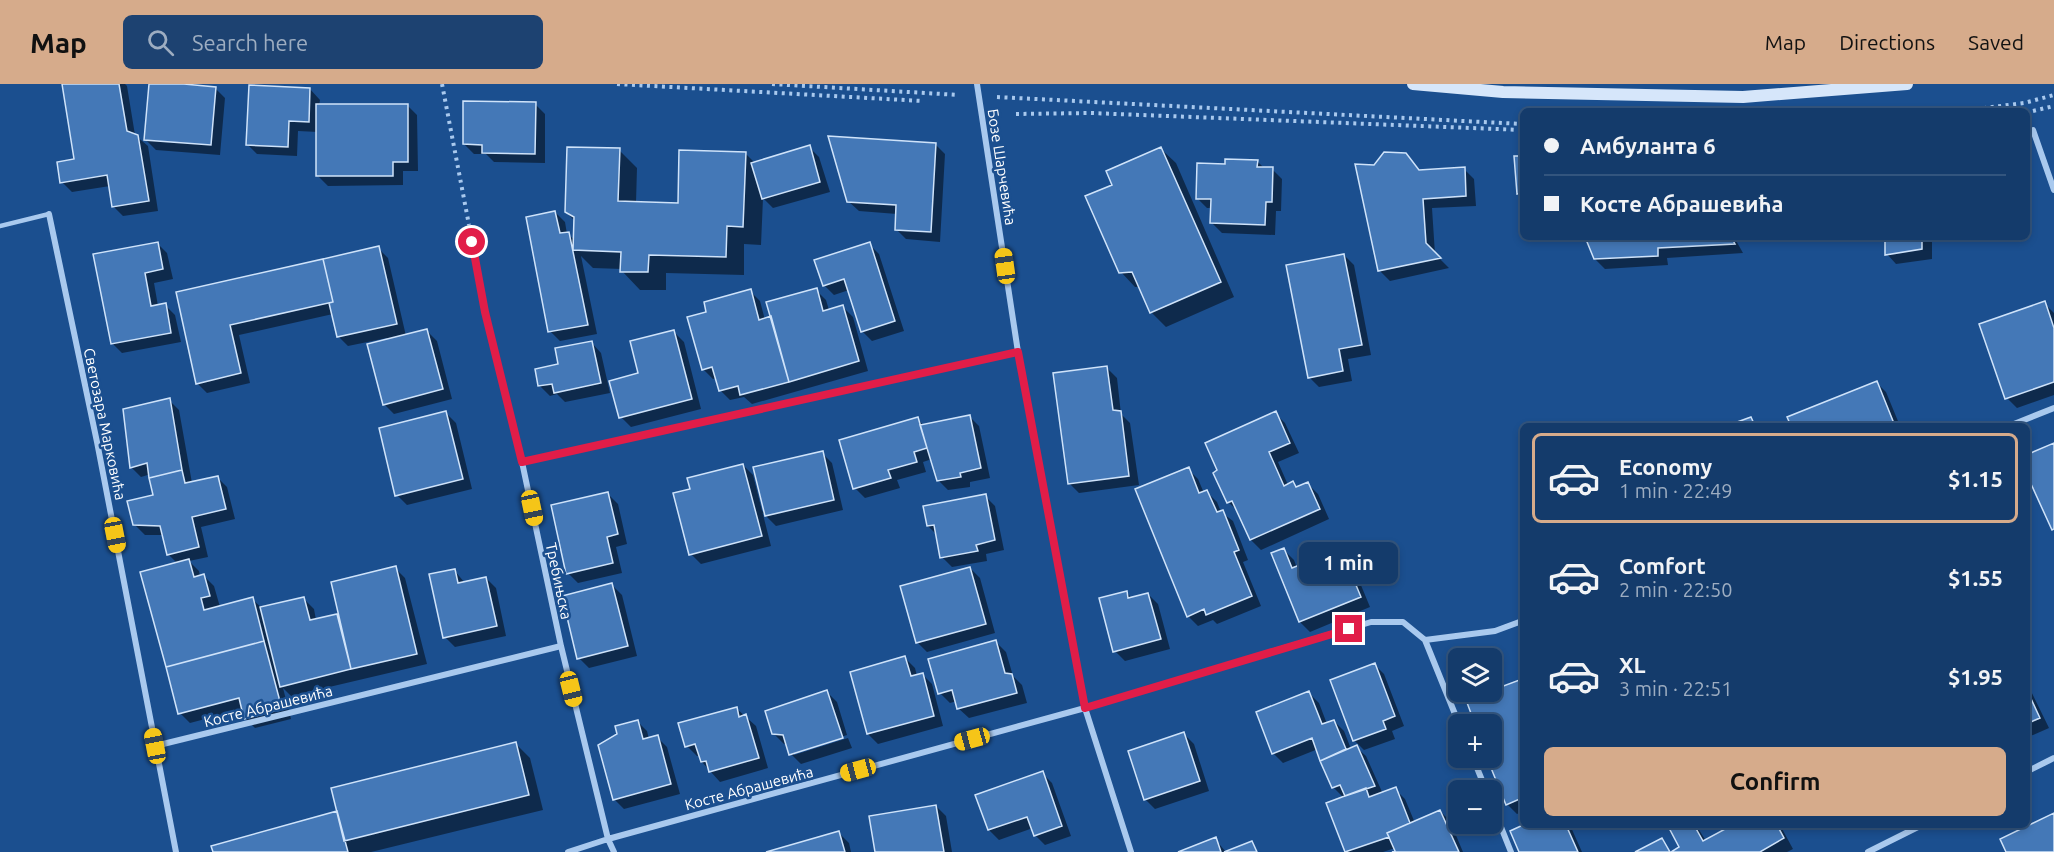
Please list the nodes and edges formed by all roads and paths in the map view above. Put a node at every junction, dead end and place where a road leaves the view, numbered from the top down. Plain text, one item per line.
1 (442, 84) edge
2 (617, 84) edge
3 (772, 84) edge
4 (977, 84) edge
5 (1413, 84) edge
6 (1907, 84) edge
7 (2054, 95) edge
8 (979, 96) junction
9 (922, 101) dead end
10 (2054, 106) edge
11 (1985, 108) edge
12 (2030, 111) edge
13 (1016, 114) dead end
14 (1520, 124) edge
15 (1520, 130) edge
16 (2033, 130) dead end
17 (2054, 190) edge
18 (49, 214) joint
19 (0, 226) edge
20 (472, 242) joint
21 (1018, 352) junction
22 (2054, 408) edge
23 (2016, 423) edge
24 (522, 462) junction
25 (1520, 622) edge
26 (1425, 640) junction
27 (561, 646) junction
28 (1085, 708) junction
29 (1455, 714) edge
30 (155, 746) junction
31 (2054, 758) edge
32 (2030, 770) edge
33 (1916, 828) edge
34 (1502, 830) edge
35 (608, 839) junction
36 (176, 852) edge
37 (568, 852) edge
38 (614, 852) edge
39 (1131, 852) edge
40 (1511, 852) edge
41 (1868, 852) edge

1 - 20 path
2 - 9 path
3 - 8 path
4 - 8 street, Бозе Шарчевића
5 - 6 main road
7 - 11 path
8 - 14 path
8 - 21 street, Бозе Шарчевића
10 - 12 path
13 - 15 path
16 - 17 street
18 - 19 lane
18 - 30 street, Светозара Марковића
20 - 24 street, Требињска
21 - 24 street
21 - 28 street, Бозе Шарчевића
22 - 23 street
24 - 27 street, Требињска
25 - 26 street
26 - 28 street, Косте Абрашевића
26 - 29 street
27 - 30 street, Косте Абрашевића
27 - 35 street, Требињска
28 - 35 street, Косте Абрашевића
28 - 39 street, Бозе Шарчевића
30 - 36 street, Светозара Марковића
31 - 32 street
33 - 41 street
34 - 40 street
35 - 37 street, Косте Абрашевића
35 - 38 street, Требињска

